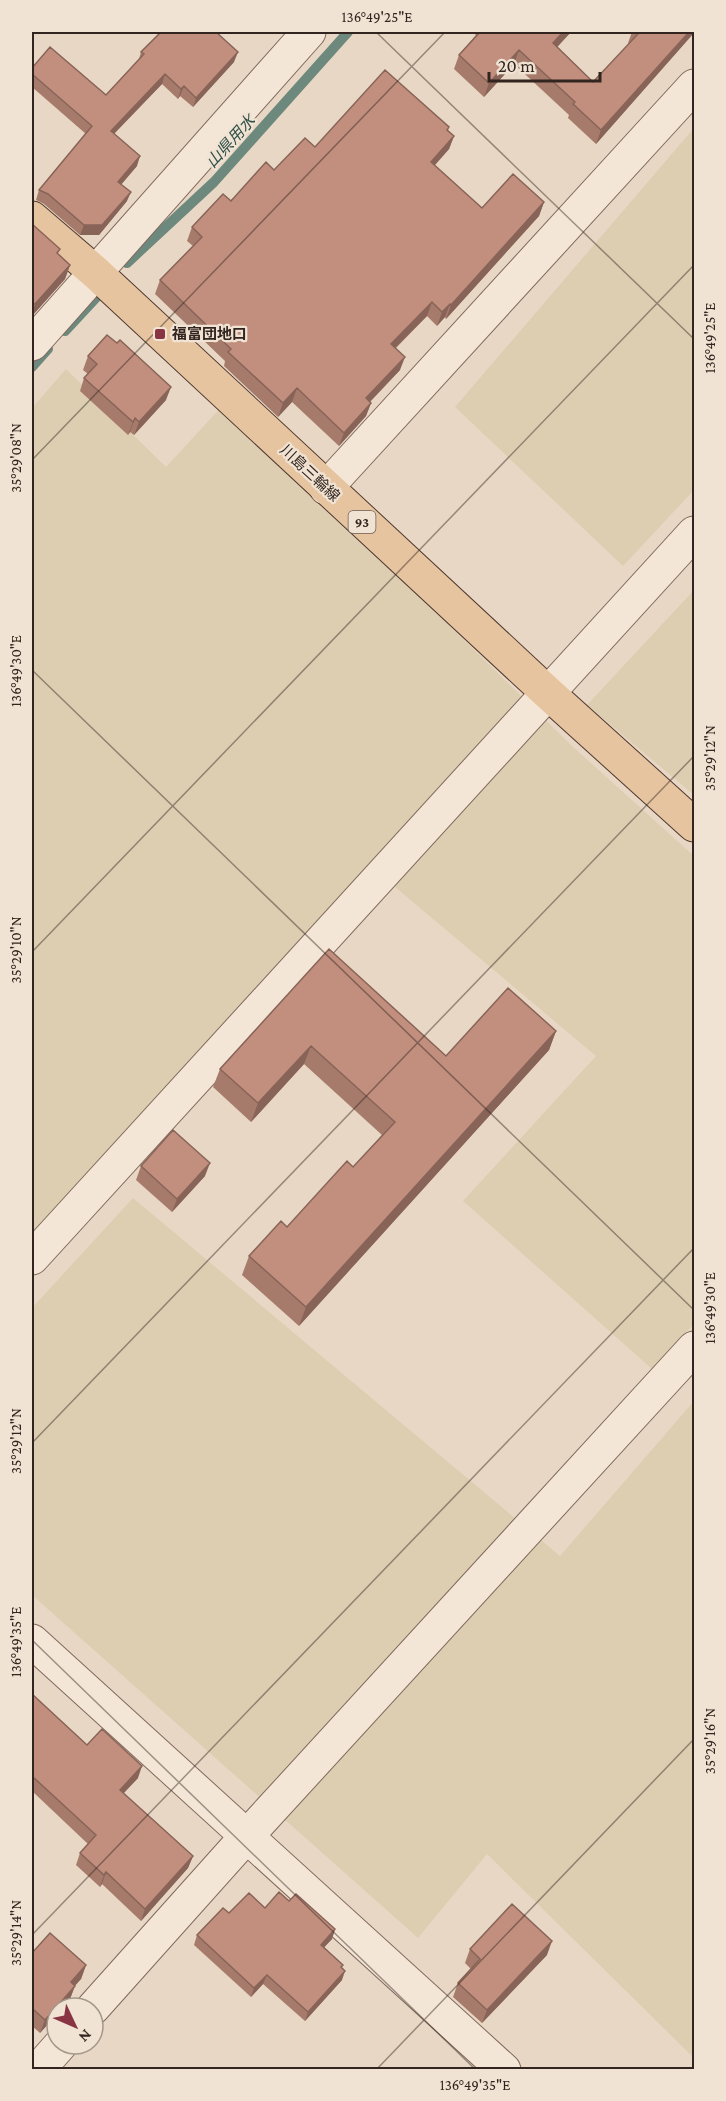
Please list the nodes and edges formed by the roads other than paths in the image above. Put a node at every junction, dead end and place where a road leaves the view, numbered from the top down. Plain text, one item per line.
1 (309, 32) edge
2 (694, 86) edge
3 (32, 218) edge
4 (95, 272) junction
5 (32, 344) edge
6 (327, 489) junction
7 (694, 533) edge
8 (549, 694) junction
9 (694, 825) edge
10 (32, 1258) edge
11 (694, 1348) edge
12 (32, 1641) edge
13 (246, 1837) junction
14 (104, 1996) edge
15 (50, 2056) edge
16 (38, 2070) edge
17 (504, 2070) edge

1 - 4 street
2 - 6 street
3 - 4 main road, 川島三輪線 / 93
4 - 5 street
4 - 6 main road, 川島三輪線 / 93
6 - 8 main road, 川島三輪線 / 93
7 - 8 street
8 - 9 main road, 川島三輪線 / 93
8 - 10 street
11 - 13 street
12 - 13 street
13 - 14 street
13 - 17 street
15 - 16 street

